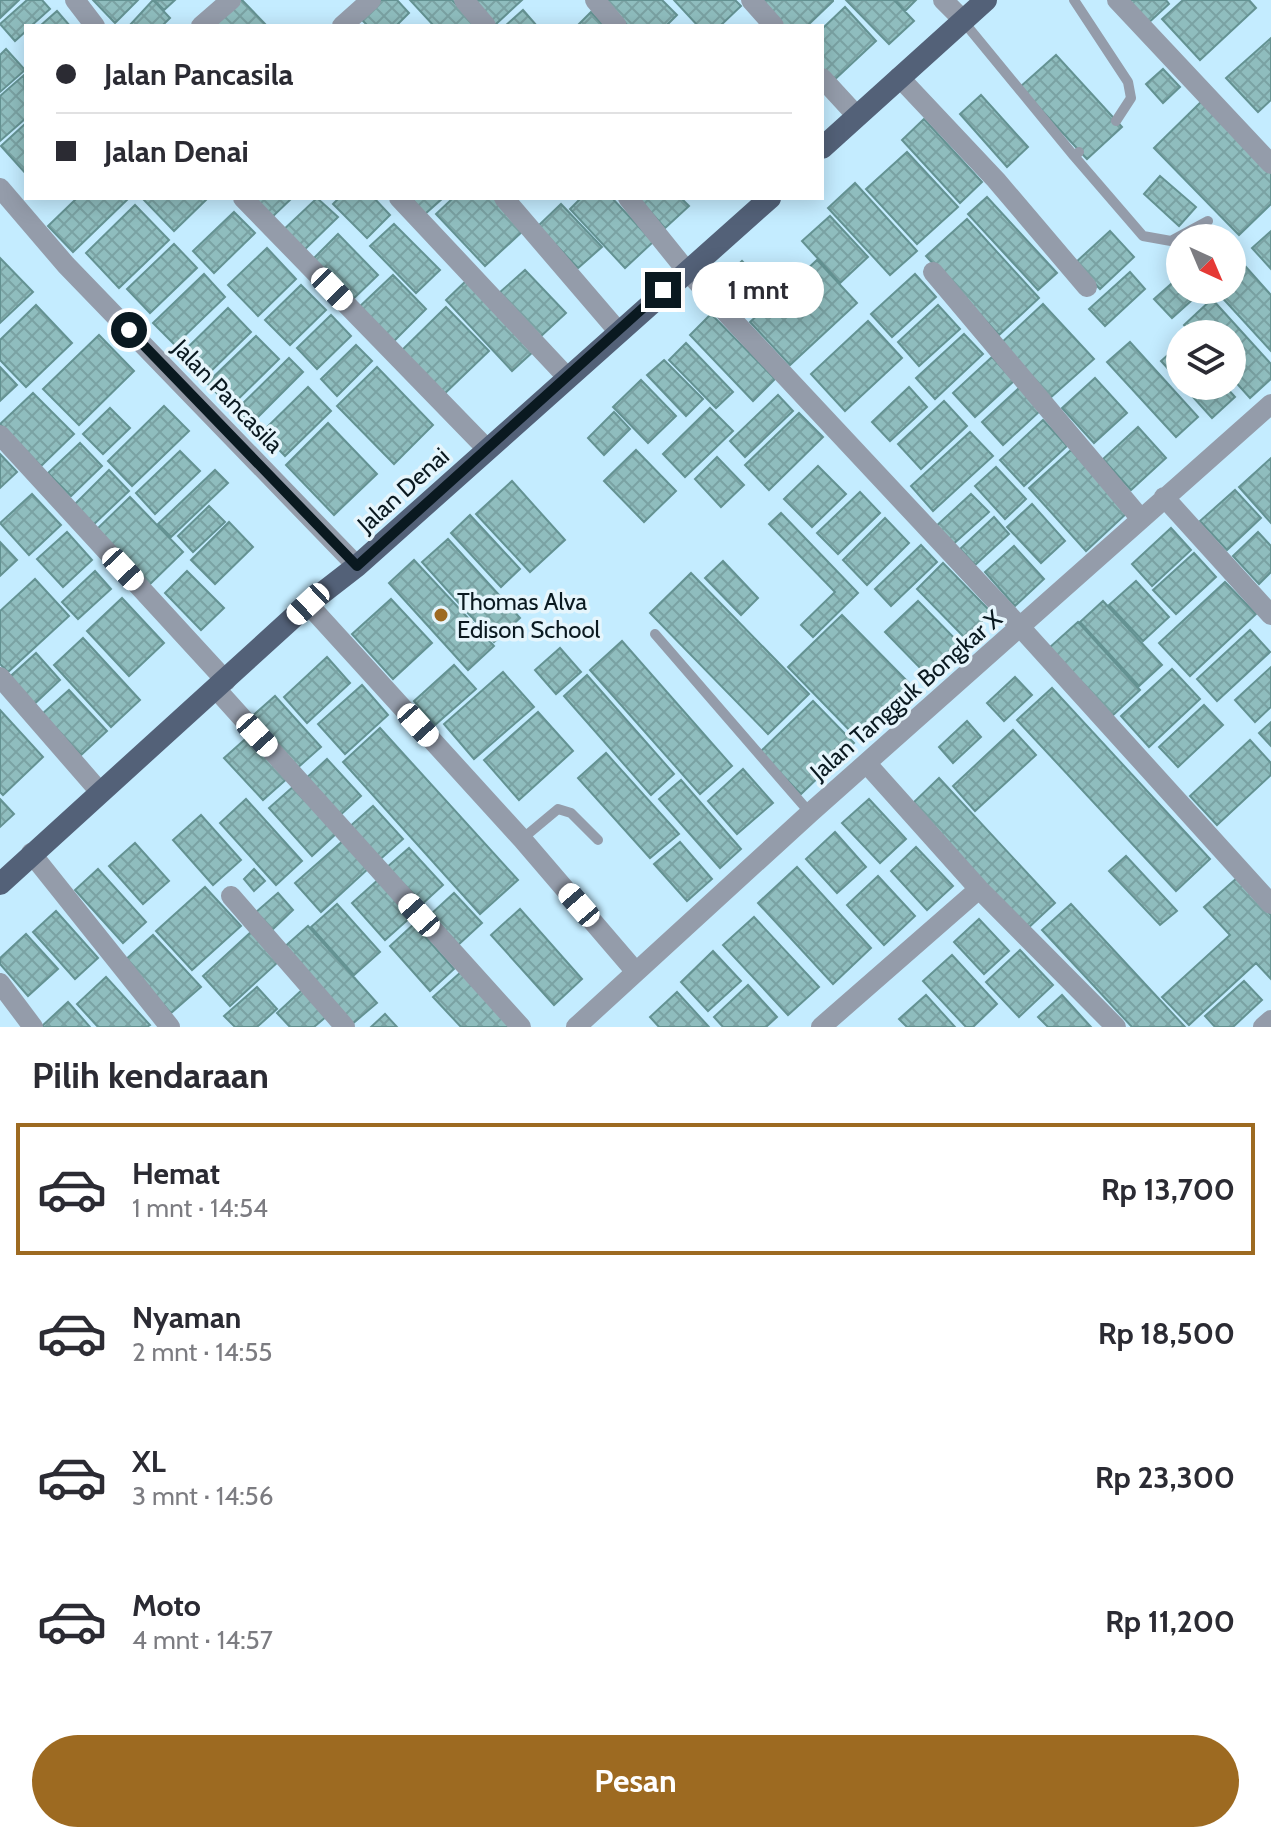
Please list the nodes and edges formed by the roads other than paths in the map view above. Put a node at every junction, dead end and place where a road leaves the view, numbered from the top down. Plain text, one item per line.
1 (75, 0) edge
2 (231, 0) edge
3 (371, 0) edge
4 (464, 0) edge
5 (595, 0) edge
6 (751, 0) edge
7 (943, 0) edge
8 (986, 0) edge
9 (1074, 0) edge
10 (1117, 0) edge
11 (963, 20) junction
12 (93, 24) edge
13 (203, 24) edge
14 (350, 24) edge
15 (484, 24) edge
16 (615, 24) edge
17 (772, 24) edge
18 (899, 77) junction
19 (824, 80) edge
20 (856, 115) junction
21 (1116, 121) dead end
22 (824, 146) edge
23 (1271, 164) edge
24 (0, 188) edge
25 (245, 200) edge
26 (401, 200) edge
27 (506, 200) edge
28 (630, 200) edge
29 (766, 200) edge
30 (1208, 221) dead end
31 (686, 270) junction
32 (933, 272) dead end
33 (1087, 287) dead end
34 (618, 331) junction
35 (567, 377) junction
36 (1271, 404) edge
37 (0, 435) edge
38 (487, 449) junction
39 (1164, 497) junction
40 (1141, 519) junction
41 (357, 566) junction
42 (308, 604) junction
43 (1271, 615) edge
44 (1022, 629) junction
45 (655, 634) dead end
46 (0, 677) edge
47 (222, 686) junction
48 (868, 765) junction
49 (100, 792) junction
50 (810, 813) junction
51 (522, 839) junction
52 (598, 840) dead end
53 (31, 853) junction
54 (3, 876) edge
55 (979, 889) junction
56 (231, 896) dead end
57 (1271, 904) edge
58 (636, 972) junction
59 (0, 983) edge
60 (1271, 1020) edge
61 (33, 1027) edge
62 (170, 1027) edge
63 (345, 1027) edge
64 (521, 1027) edge
65 (576, 1027) edge
66 (821, 1027) edge
67 (1116, 1027) edge
68 (1263, 1027) edge

1 - 12 street
2 - 13 street
3 - 14 street
4 - 15 street
5 - 16 street
6 - 17 street
7 - 11 street
8 - 11 main road
9 - 21 lane
10 - 23 street
11 - 18 main road
11 - 30 lane
18 - 20 main road
18 - 33 street
19 - 20 street
20 - 22 main road
24 - 41 street, Jalan Pancasila
25 - 38 street
26 - 35 street
27 - 34 street
28 - 31 street
29 - 31 main road, Jalan Denai
31 - 34 main road, Jalan Denai
31 - 44 street
32 - 40 street
34 - 35 main road, Jalan Denai
35 - 38 main road, Jalan Denai
36 - 39 street, Jalan Tangguk Bongkar X
37 - 47 street
38 - 41 main road, Jalan Denai
39 - 40 street, Jalan Tangguk Bongkar X
39 - 43 street
40 - 44 street, Jalan Tangguk Bongkar X
41 - 42 main road, Jalan Denai
42 - 47 main road, Jalan Denai
42 - 51 street
44 - 48 street, Jalan Tangguk Bongkar X
44 - 57 street
45 - 50 lane
46 - 49 street
47 - 49 main road, Jalan Denai
47 - 64 street
48 - 50 street, Jalan Tangguk Bongkar X
48 - 55 street
49 - 53 main road, Jalan Denai
50 - 58 street, Jalan Tangguk Bongkar X
51 - 52 lane
51 - 58 street
53 - 54 main road, Jalan Denai
53 - 62 street
55 - 66 street
55 - 67 street
56 - 63 street
58 - 65 street, Jalan Tangguk Bongkar X
59 - 61 street
60 - 68 street

